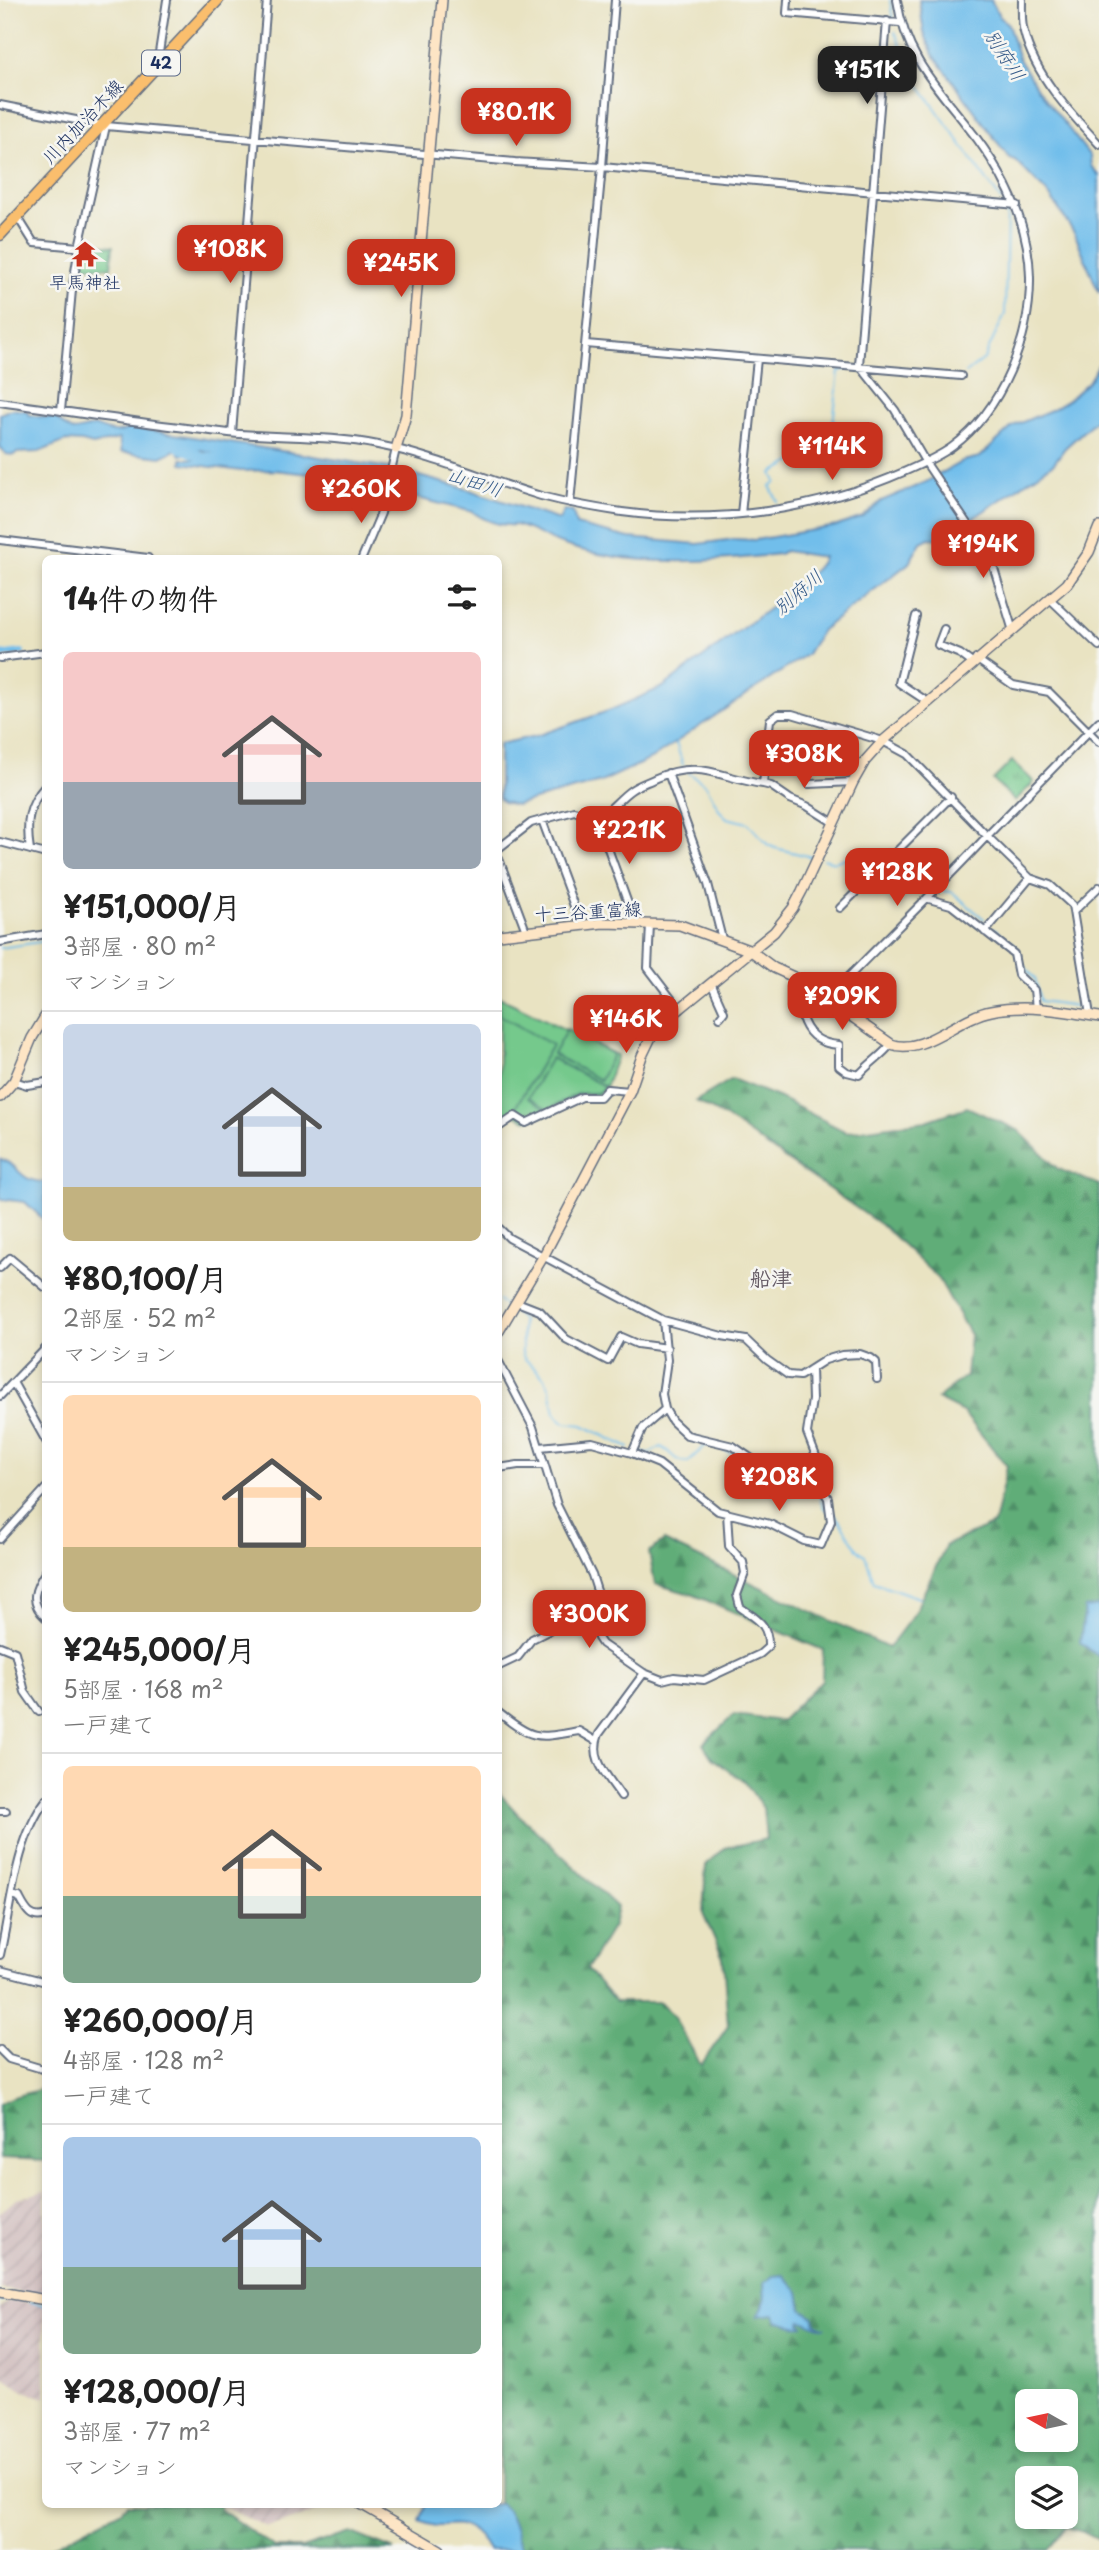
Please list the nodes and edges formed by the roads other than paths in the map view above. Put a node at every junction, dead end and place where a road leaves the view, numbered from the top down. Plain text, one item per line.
1 (167, 0) edge
2 (218, 0) edge
3 (267, 0) edge
4 (442, 0) edge
5 (615, 0) edge
6 (788, 0) edge
7 (897, 0) edge
8 (1022, 0) edge
9 (887, 21) junction
10 (900, 23) junction
11 (156, 68) junction
12 (0, 105) edge
13 (104, 125) junction
14 (256, 140) junction
15 (1099, 144) edge
16 (428, 153) junction
17 (602, 167) junction
18 (874, 192) junction
19 (1017, 205) junction
20 (17, 216) junction
21 (0, 235) edge
22 (79, 247) junction
23 (586, 344) junction
24 (757, 359) junction
25 (859, 365) junction
26 (961, 376) dead end
27 (0, 402) edge
28 (61, 411) junction
29 (232, 433) junction
30 (396, 452) junction
31 (926, 463) junction
32 (570, 503) junction
33 (741, 514) junction
34 (1099, 527) edge
35 (0, 540) edge
36 (123, 555) edge
37 (363, 555) edge
38 (1051, 599) junction
39 (916, 616) dead end
40 (944, 629) dead end
41 (1013, 631) junction
42 (1099, 645) edge
43 (42, 653) edge
44 (0, 658) edge
45 (974, 661) junction
46 (928, 702) junction
47 (1099, 721) edge
48 (831, 726) junction
49 (1089, 731) junction
50 (883, 741) junction
51 (1099, 742) edge
52 (831, 753) dead end
53 (668, 773) junction
54 (853, 782) junction
55 (763, 783) junction
56 (809, 784) dead end
57 (42, 791) edge
58 (951, 797) junction
59 (597, 818) junction
60 (542, 820) junction
61 (834, 823) junction
62 (987, 836) junction
63 (0, 842) edge
64 (502, 846) edge
65 (30, 850) junction
66 (42, 854) edge
67 (502, 867) edge
68 (1030, 878) junction
69 (1099, 887) edge
70 (929, 899) junction
71 (840, 908) dead end
72 (1074, 911) junction
73 (635, 923) junction
74 (650, 924) junction
75 (581, 925) junction
76 (526, 931) junction
77 (502, 932) edge
78 (985, 932) junction
79 (42, 935) edge
80 (722, 939) junction
81 (0, 942) edge
82 (751, 951) junction
83 (798, 979) junction
84 (711, 983) junction
85 (827, 999) junction
86 (1036, 1008) junction
87 (680, 1010) junction
88 (1094, 1016) edge
89 (720, 1017) dead end
90 (42, 1022) edge
91 (891, 1044) junction
92 (14, 1081) junction
93 (42, 1083) edge
94 (630, 1091) junction
95 (0, 1097) edge
96 (502, 1122) edge
97 (502, 1231) edge
98 (543, 1257) junction
99 (0, 1268) edge
100 (42, 1285) edge
101 (516, 1303) junction
102 (663, 1320) junction
103 (502, 1327) edge
104 (667, 1348) junction
105 (42, 1353) edge
106 (502, 1368) edge
107 (811, 1369) junction
108 (877, 1379) dead end
109 (14, 1384) junction
110 (0, 1396) edge
111 (665, 1409) junction
112 (42, 1434) edge
113 (540, 1447) junction
114 (632, 1453) junction
115 (544, 1465) junction
116 (502, 1468) edge
117 (818, 1483) junction
118 (42, 1492) edge
119 (727, 1513) junction
120 (0, 1539) edge
121 (42, 1578) edge
122 (598, 1594) junction
123 (42, 1614) edge
124 (0, 1646) edge
125 (502, 1665) edge
126 (644, 1673) junction
127 (39, 1712) dead end
128 (502, 1715) edge
129 (596, 1741) junction
130 (621, 1796) dead end
131 (42, 1806) edge
132 (12, 1895) junction
133 (42, 1916) edge
134 (0, 1955) edge
135 (0, 1970) edge
136 (42, 1981) edge
137 (0, 2050) edge
138 (42, 2069) edge
139 (1, 2293) edge
140 (42, 2299) edge
141 (367, 2508) edge
142 (440, 2550) edge

1 - 11 street
2 - 11 main road, 川内加治木線 / 42
3 - 14 street
4 - 16 street
5 - 17 street
6 - 9 street
7 - 10 street
8 - 15 street
9 - 10 street
9 - 18 street
10 - 19 street
11 - 13 main road, 川内加治木線 / 42
12 - 13 street
13 - 14 street
13 - 20 main road, 川内加治木線 / 42
13 - 22 street
14 - 16 street
14 - 29 street
16 - 17 street
16 - 30 street
17 - 18 street
17 - 23 street
18 - 19 street
18 - 25 street
19 - 31 street
20 - 21 main road, 川内加治木線 / 42
20 - 22 street
22 - 28 street
23 - 24 street
23 - 32 street
24 - 25 street
24 - 33 street
25 - 26 street
25 - 31 street
27 - 28 street
28 - 29 street
29 - 30 street
30 - 32 street
30 - 37 street
31 - 33 street
31 - 41 street
32 - 33 street
34 - 38 street
35 - 36 street
38 - 41 street
38 - 42 street
39 - 46 street
40 - 45 street
41 - 45 street
43 - 44 street
45 - 46 street
45 - 49 street
46 - 50 street
47 - 49 street
48 - 50 street
48 - 52 street
48 - 55 street
49 - 51 street
49 - 62 street
50 - 54 street
50 - 58 street
53 - 55 street
53 - 59 street
53 - 80 street
54 - 56 street
54 - 61 street
55 - 61 street
57 - 65 street
58 - 62 street
58 - 71 street
59 - 60 street
59 - 73 street
60 - 64 street
60 - 75 street
61 - 82 street
62 - 68 street
62 - 70 street
63 - 65 street
65 - 66 street
67 - 76 street
68 - 72 street
68 - 78 street
69 - 72 street
70 - 78 street
70 - 85 street
72 - 88 street
73 - 74 street, 十三谷重富線
73 - 75 street, 十三谷重富線
74 - 80 street, 十三谷重富線
74 - 87 street
75 - 76 street, 十三谷重富線
76 - 77 street, 十三谷重富線
78 - 86 street
79 - 81 street
80 - 82 street, 十三谷重富線
82 - 83 street, 十三谷重富線
82 - 84 street
83 - 85 street, 十三谷重富線
83 - 91 street
84 - 87 street
84 - 89 street
85 - 91 street, 十三谷重富線
86 - 88 street
86 - 91 street
87 - 94 street
90 - 92 street
92 - 93 street
92 - 95 street
94 - 96 street
94 - 98 street
97 - 98 street
98 - 101 street
98 - 102 street
99 - 100 street
101 - 103 street
101 - 104 street
102 - 104 street
102 - 107 street
104 - 111 street
105 - 109 street
106 - 113 street
107 - 108 street
107 - 117 street
109 - 110 street
109 - 112 street
111 - 114 street
111 - 117 street
113 - 114 street
113 - 115 street
114 - 119 street
115 - 116 street
115 - 122 street
117 - 119 street
118 - 120 street
119 - 126 street
121 - 123 street
122 - 125 street
122 - 126 street
124 - 127 street
126 - 129 street
128 - 129 street
129 - 130 street
131 - 132 street
132 - 133 street
132 - 134 street
135 - 136 street
137 - 138 street
139 - 140 street
141 - 142 street

